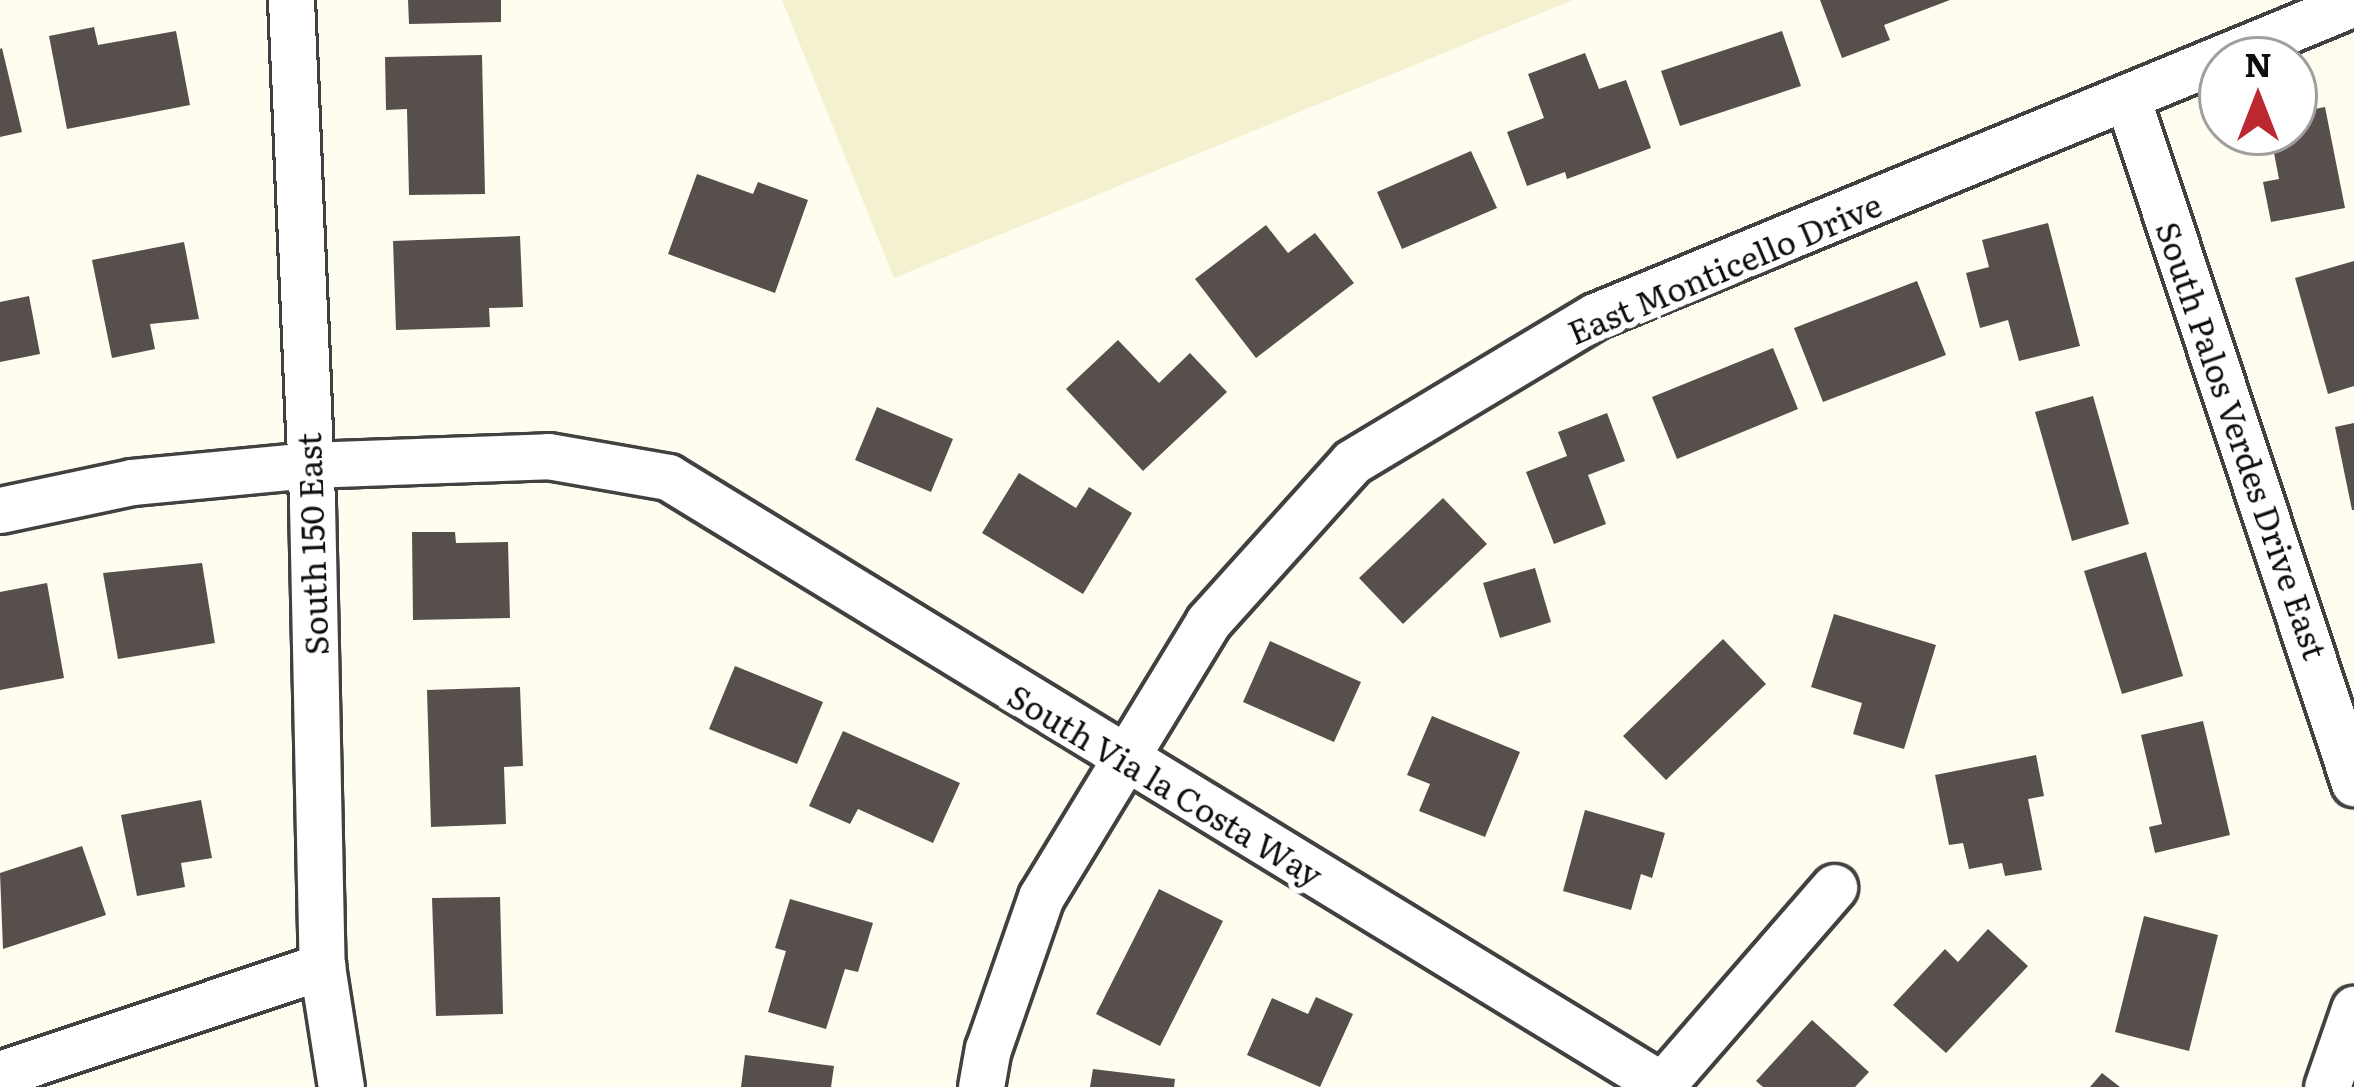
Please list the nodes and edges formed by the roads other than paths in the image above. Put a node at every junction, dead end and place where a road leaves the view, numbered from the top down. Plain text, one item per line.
1 (291, 0) edge
2 (2354, 3) edge
3 (2127, 97) junction
4 (308, 465) junction
5 (0, 510) edge
6 (1124, 760) junction
7 (2354, 783) edge
8 (1834, 887) dead end
9 (322, 966) junction
10 (2354, 1009) edge
11 (0, 1074) edge
12 (1664, 1086) edge
13 (340, 1087) edge
14 (981, 1087) edge
15 (2327, 1087) edge

1 - 4 street, South 150 East
2 - 3 street, East Monticello Drive
3 - 6 street, East Monticello Drive
3 - 7 street, South Palos Verdes Drive East
4 - 5 street
4 - 6 street, South Via la Costa Way
4 - 9 street, South 150 East
6 - 12 street, South Via la Costa Way
6 - 14 street, East Monticello Drive
8 - 12 street
9 - 11 street
9 - 13 street, South 150 East
10 - 15 street

